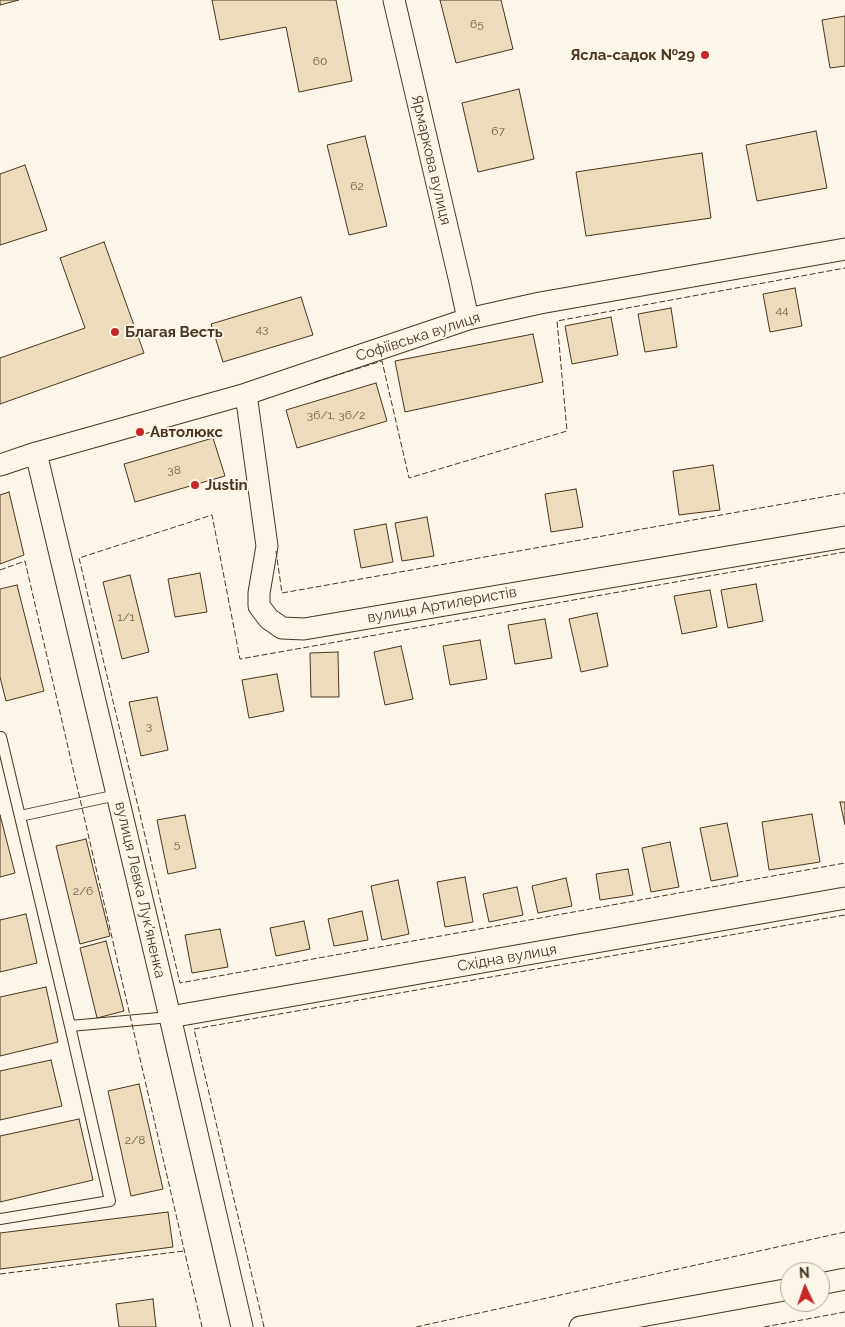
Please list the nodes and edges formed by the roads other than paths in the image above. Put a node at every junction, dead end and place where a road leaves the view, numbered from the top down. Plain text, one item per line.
1 (394, 0) edge
2 (845, 249) edge
3 (468, 319) junction
4 (246, 394) junction
5 (36, 453) junction
6 (0, 465) edge
7 (845, 537) edge
8 (1, 737) edge
9 (117, 795) junction
10 (20, 816) junction
11 (845, 898) edge
12 (170, 1017) junction
13 (70, 1026) junction
14 (0, 1219) edge
15 (845, 1279) edge
16 (830, 1282) edge
17 (780, 1291) edge
18 (242, 1327) edge
19 (580, 1327) edge

1 - 3 street, Ярмаркова вулиця
2 - 3 street, Софіївська вулиця
3 - 4 street, Софіївська вулиця
4 - 5 street, Софіївська вулиця
4 - 7 street, вулиця Артилеристів
5 - 6 street, Софіївська вулиця
5 - 9 street, вулиця Левка Лук'яненка
8 - 10 lane
9 - 10 lane
9 - 12 street, вулиця Левка Лук'яненка
10 - 13 lane
11 - 12 street, Східна вулиця
12 - 13 lane
12 - 18 street, вулиця Левка Лук'яненка
13 - 14 lane
15 - 16 street
17 - 19 street

